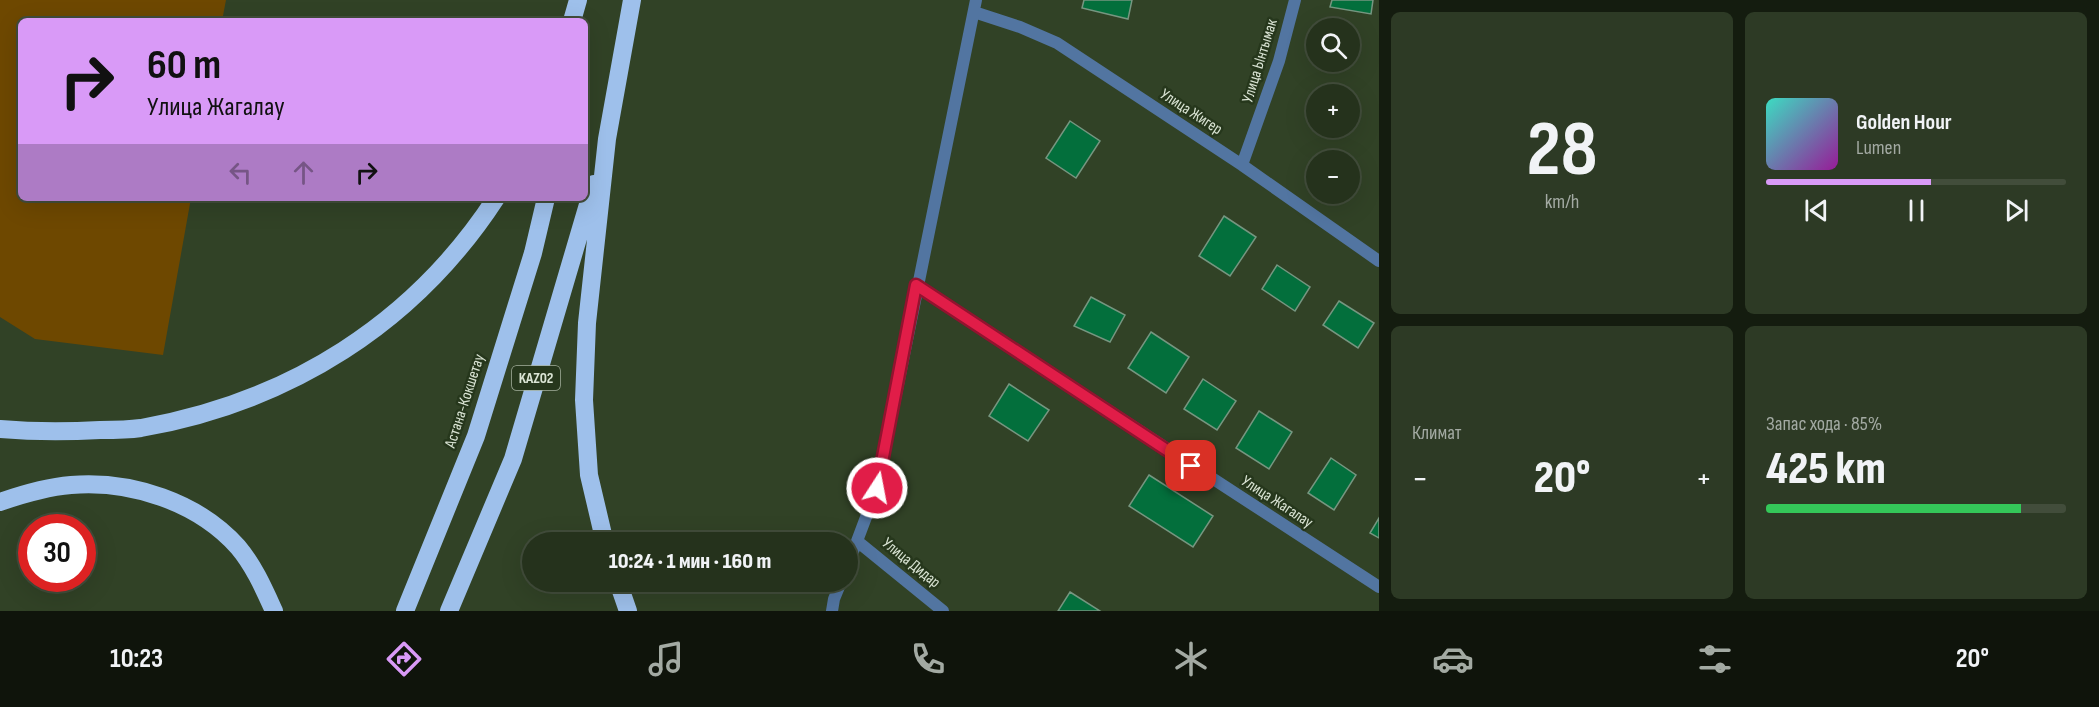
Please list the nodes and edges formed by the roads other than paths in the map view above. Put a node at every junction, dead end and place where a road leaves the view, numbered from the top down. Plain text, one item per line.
1 (578, 0) edge
2 (588, 0) edge
3 (632, 0) edge
4 (1295, 0) edge
5 (975, 6) edge
6 (573, 18) edge
7 (585, 18) edge
8 (607, 139) junction
9 (1242, 165) junction
10 (494, 201) edge
11 (545, 201) edge
12 (1379, 261) edge
13 (916, 285) junction
14 (0, 429) edge
15 (0, 502) edge
16 (602, 532) edge
17 (858, 539) edge
18 (858, 543) edge
19 (1379, 587) edge
20 (621, 592) edge
21 (838, 592) edge
22 (274, 611) edge
23 (405, 611) edge
24 (448, 611) edge
25 (628, 611) edge
26 (832, 611) edge
27 (944, 611) edge

1 - 6 highway
2 - 7 highway
3 - 8 highway, KАZ02
4 - 9 street, Улица Ынтымак
5 - 9 street, Улица Жигер
5 - 13 street
8 - 16 highway
8 - 24 highway, KАZ02
9 - 12 street, Улица Жигер
10 - 14 highway
11 - 23 highway, Астана-Кокшетау / KАZ02
13 - 17 street
13 - 19 street, Улица Жагалау
15 - 22 highway
18 - 27 street, Улица Дидар
20 - 25 highway
21 - 26 street

